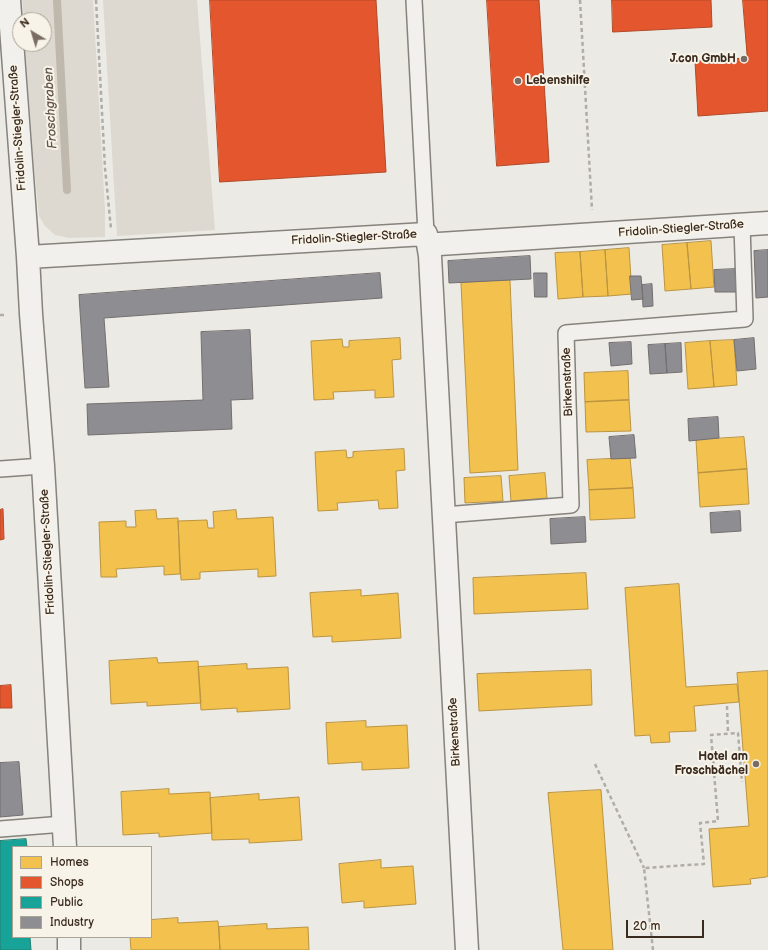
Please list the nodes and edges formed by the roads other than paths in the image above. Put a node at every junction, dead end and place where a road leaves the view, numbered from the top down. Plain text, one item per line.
1 (414, 0) edge
2 (6, 10) edge
3 (768, 223) edge
4 (742, 225) junction
5 (427, 239) junction
6 (28, 257) junction
7 (43, 466) junction
8 (0, 469) edge
9 (444, 515) junction
10 (64, 824) junction
11 (0, 829) edge
12 (65, 846) edge
13 (69, 938) edge
14 (70, 950) edge
15 (467, 950) edge

1 - 5 lane
2 - 6 street, Fridolin-Stiegler-Straße
3 - 4 street, Fridolin-Stiegler-Straße
4 - 5 street, Fridolin-Stiegler-Straße
4 - 9 lane, Birkenstraße
5 - 6 street, Fridolin-Stiegler-Straße
5 - 9 street, Birkenstraße
6 - 7 street, Fridolin-Stiegler-Straße
7 - 8 lane
7 - 10 street, Fridolin-Stiegler-Straße
9 - 15 street, Birkenstraße
10 - 11 lane
10 - 12 street, Fridolin-Stiegler-Straße
13 - 14 street

